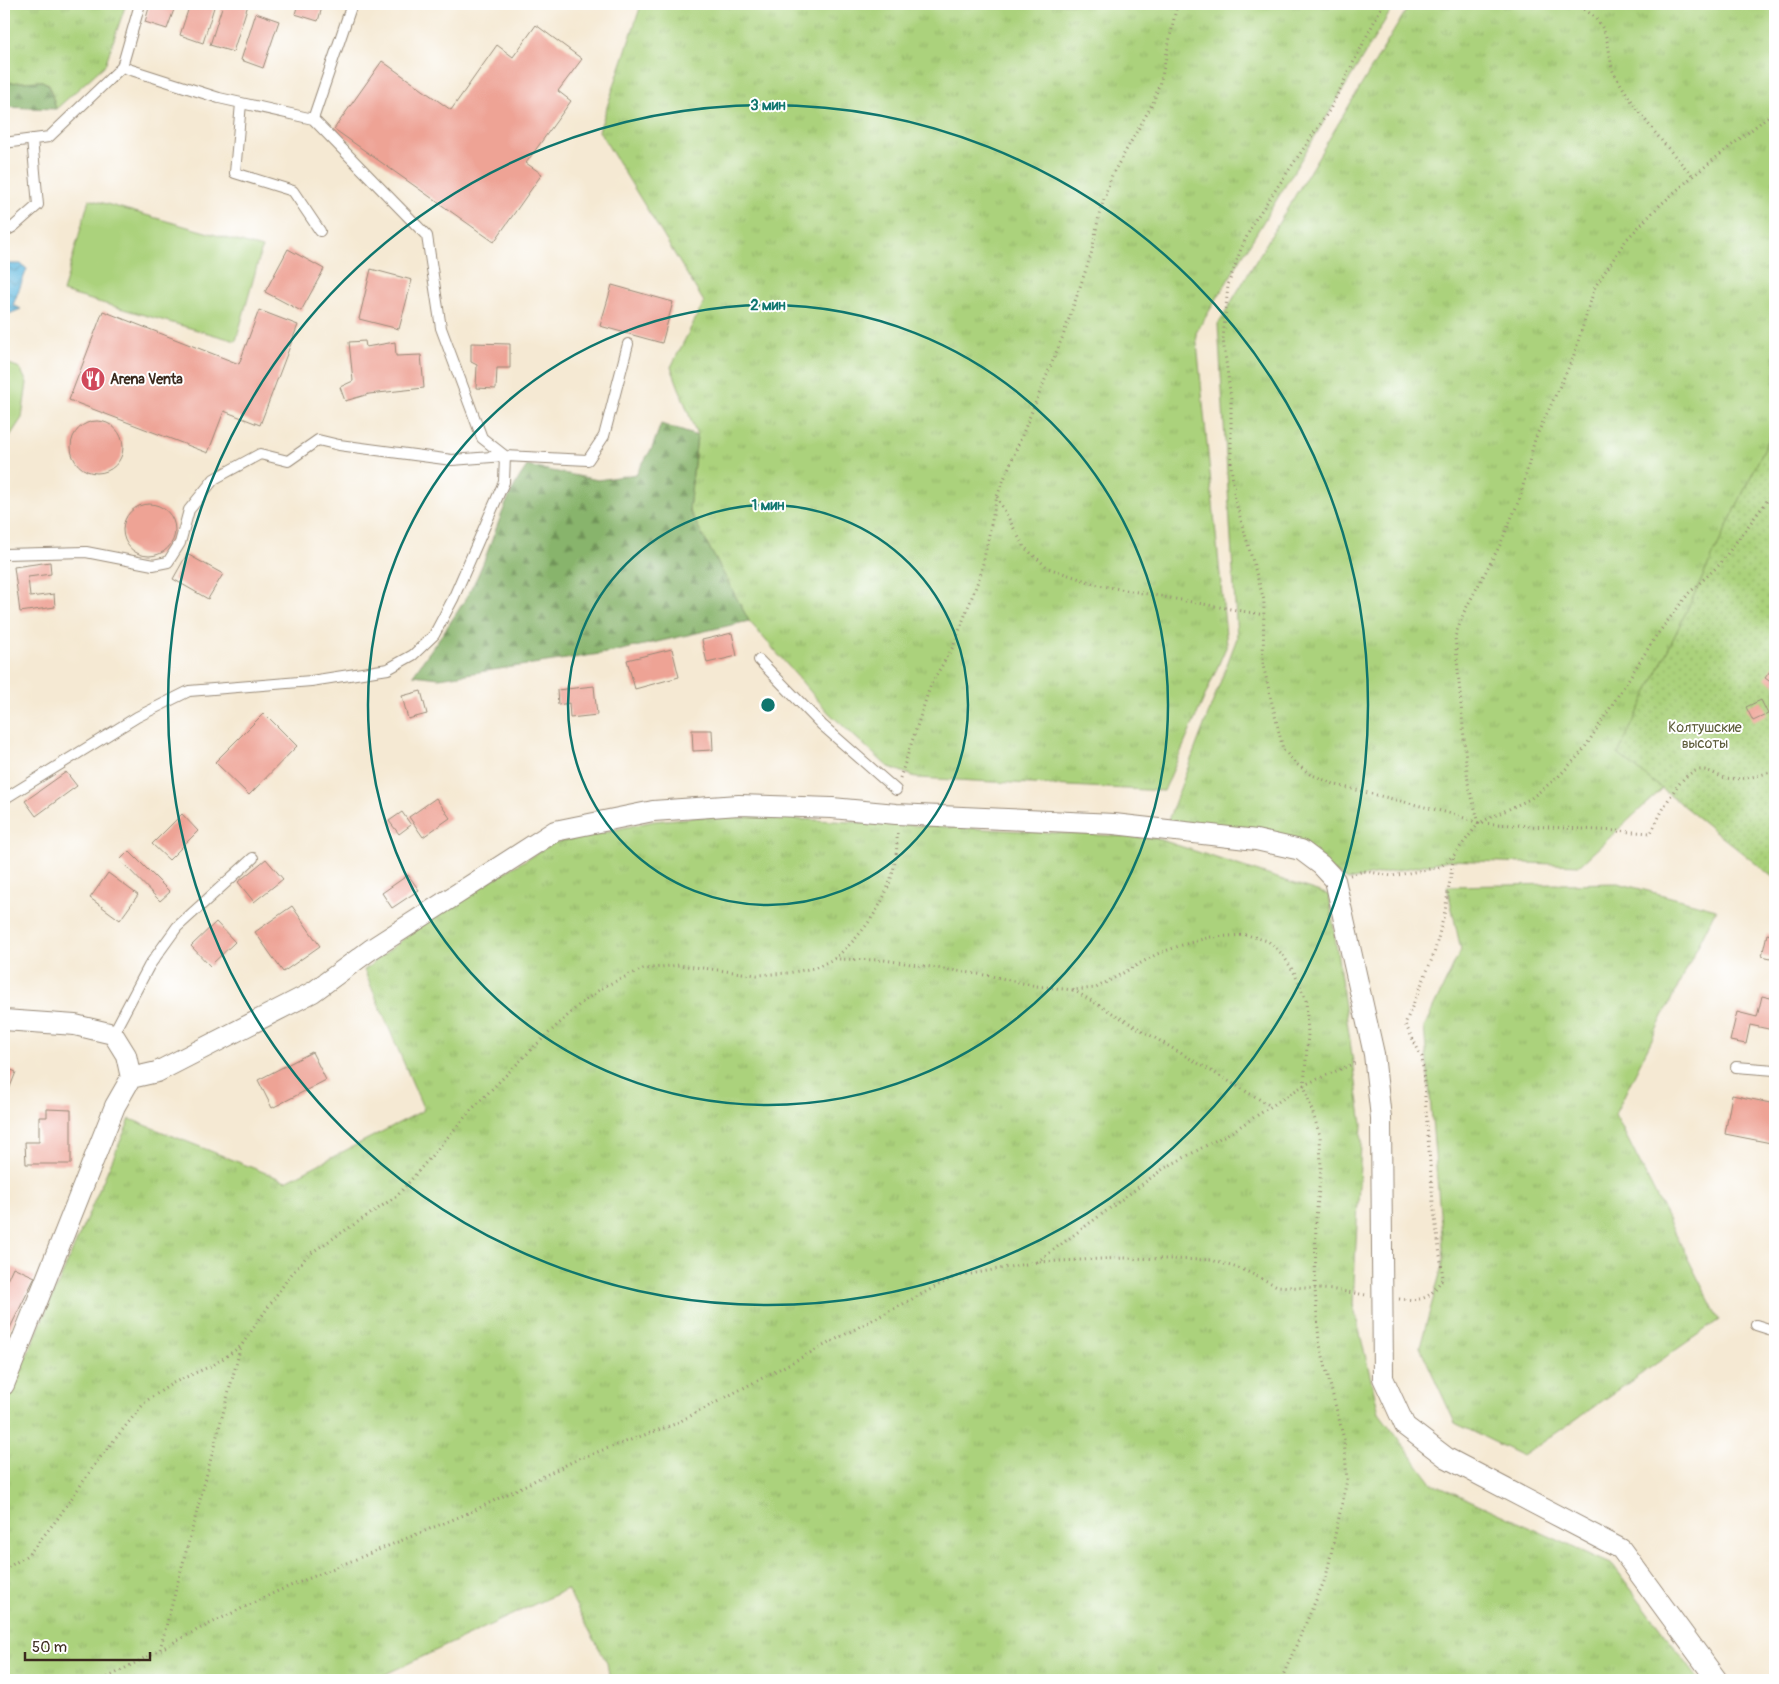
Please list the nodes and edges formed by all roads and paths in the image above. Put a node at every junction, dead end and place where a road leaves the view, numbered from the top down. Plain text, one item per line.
1 (140, 4) edge
2 (352, 4) edge
3 (1177, 4) edge
4 (1384, 4) edge
5 (1576, 4) edge
6 (122, 67) junction
7 (241, 103) junction
8 (1775, 111) edge
9 (313, 119) junction
10 (32, 140) junction
11 (4, 143) edge
12 (1693, 176) junction
13 (4, 232) edge
14 (320, 232) dead end
15 (628, 344) dead end
16 (506, 456) junction
17 (1775, 490) edge
18 (997, 496) junction
19 (4, 554) edge
20 (1264, 615) junction
21 (759, 660) dead end
22 (1775, 771) edge
23 (896, 790) joint
24 (4, 799) edge
25 (896, 814) junction
26 (1479, 823) junction
27 (1454, 855) junction
28 (253, 858) dead end
29 (1335, 880) junction
30 (834, 959) junction
31 (1072, 990) junction
32 (4, 1020) edge
33 (113, 1034) junction
34 (1374, 1054) junction
35 (1736, 1067) dead end
36 (1775, 1070) edge
37 (131, 1078) junction
38 (1304, 1085) junction
39 (1271, 1106) junction
40 (1037, 1262) junction
41 (1315, 1290) junction
42 (1381, 1298) junction
43 (1756, 1325) dead end
44 (1775, 1331) edge
45 (241, 1346) junction
46 (4, 1385) edge
47 (4, 1570) edge
48 (160, 1650) junction
49 (103, 1680) edge
50 (1281, 1680) edge
51 (1717, 1680) edge

1 - 6 lane
2 - 9 lane
3 - 18 path
4 - 20 path
5 - 12 path
6 - 7 lane
6 - 10 lane
7 - 9 lane
7 - 14 lane
8 - 12 path
9 - 16 lane
10 - 11 lane
10 - 13 lane
12 - 26 path
15 - 16 lane
16 - 19 lane
16 - 24 lane
17 - 26 path
18 - 20 path
18 - 23 path
20 - 26 path
21 - 23 lane
22 - 26 path
25 - 29 street
25 - 30 path
25 - 37 street
26 - 27 path
27 - 29 path
27 - 42 path
28 - 33 lane
29 - 34 street
30 - 31 path
30 - 45 path
31 - 38 path
31 - 39 path
32 - 33 street
33 - 37 street
34 - 38 path
34 - 42 street
35 - 36 lane
37 - 46 street
38 - 39 path
38 - 41 path
39 - 40 path
40 - 41 path
40 - 48 path
41 - 42 path
41 - 50 path
42 - 51 street
43 - 44 lane
45 - 47 path
45 - 48 path
48 - 49 path

